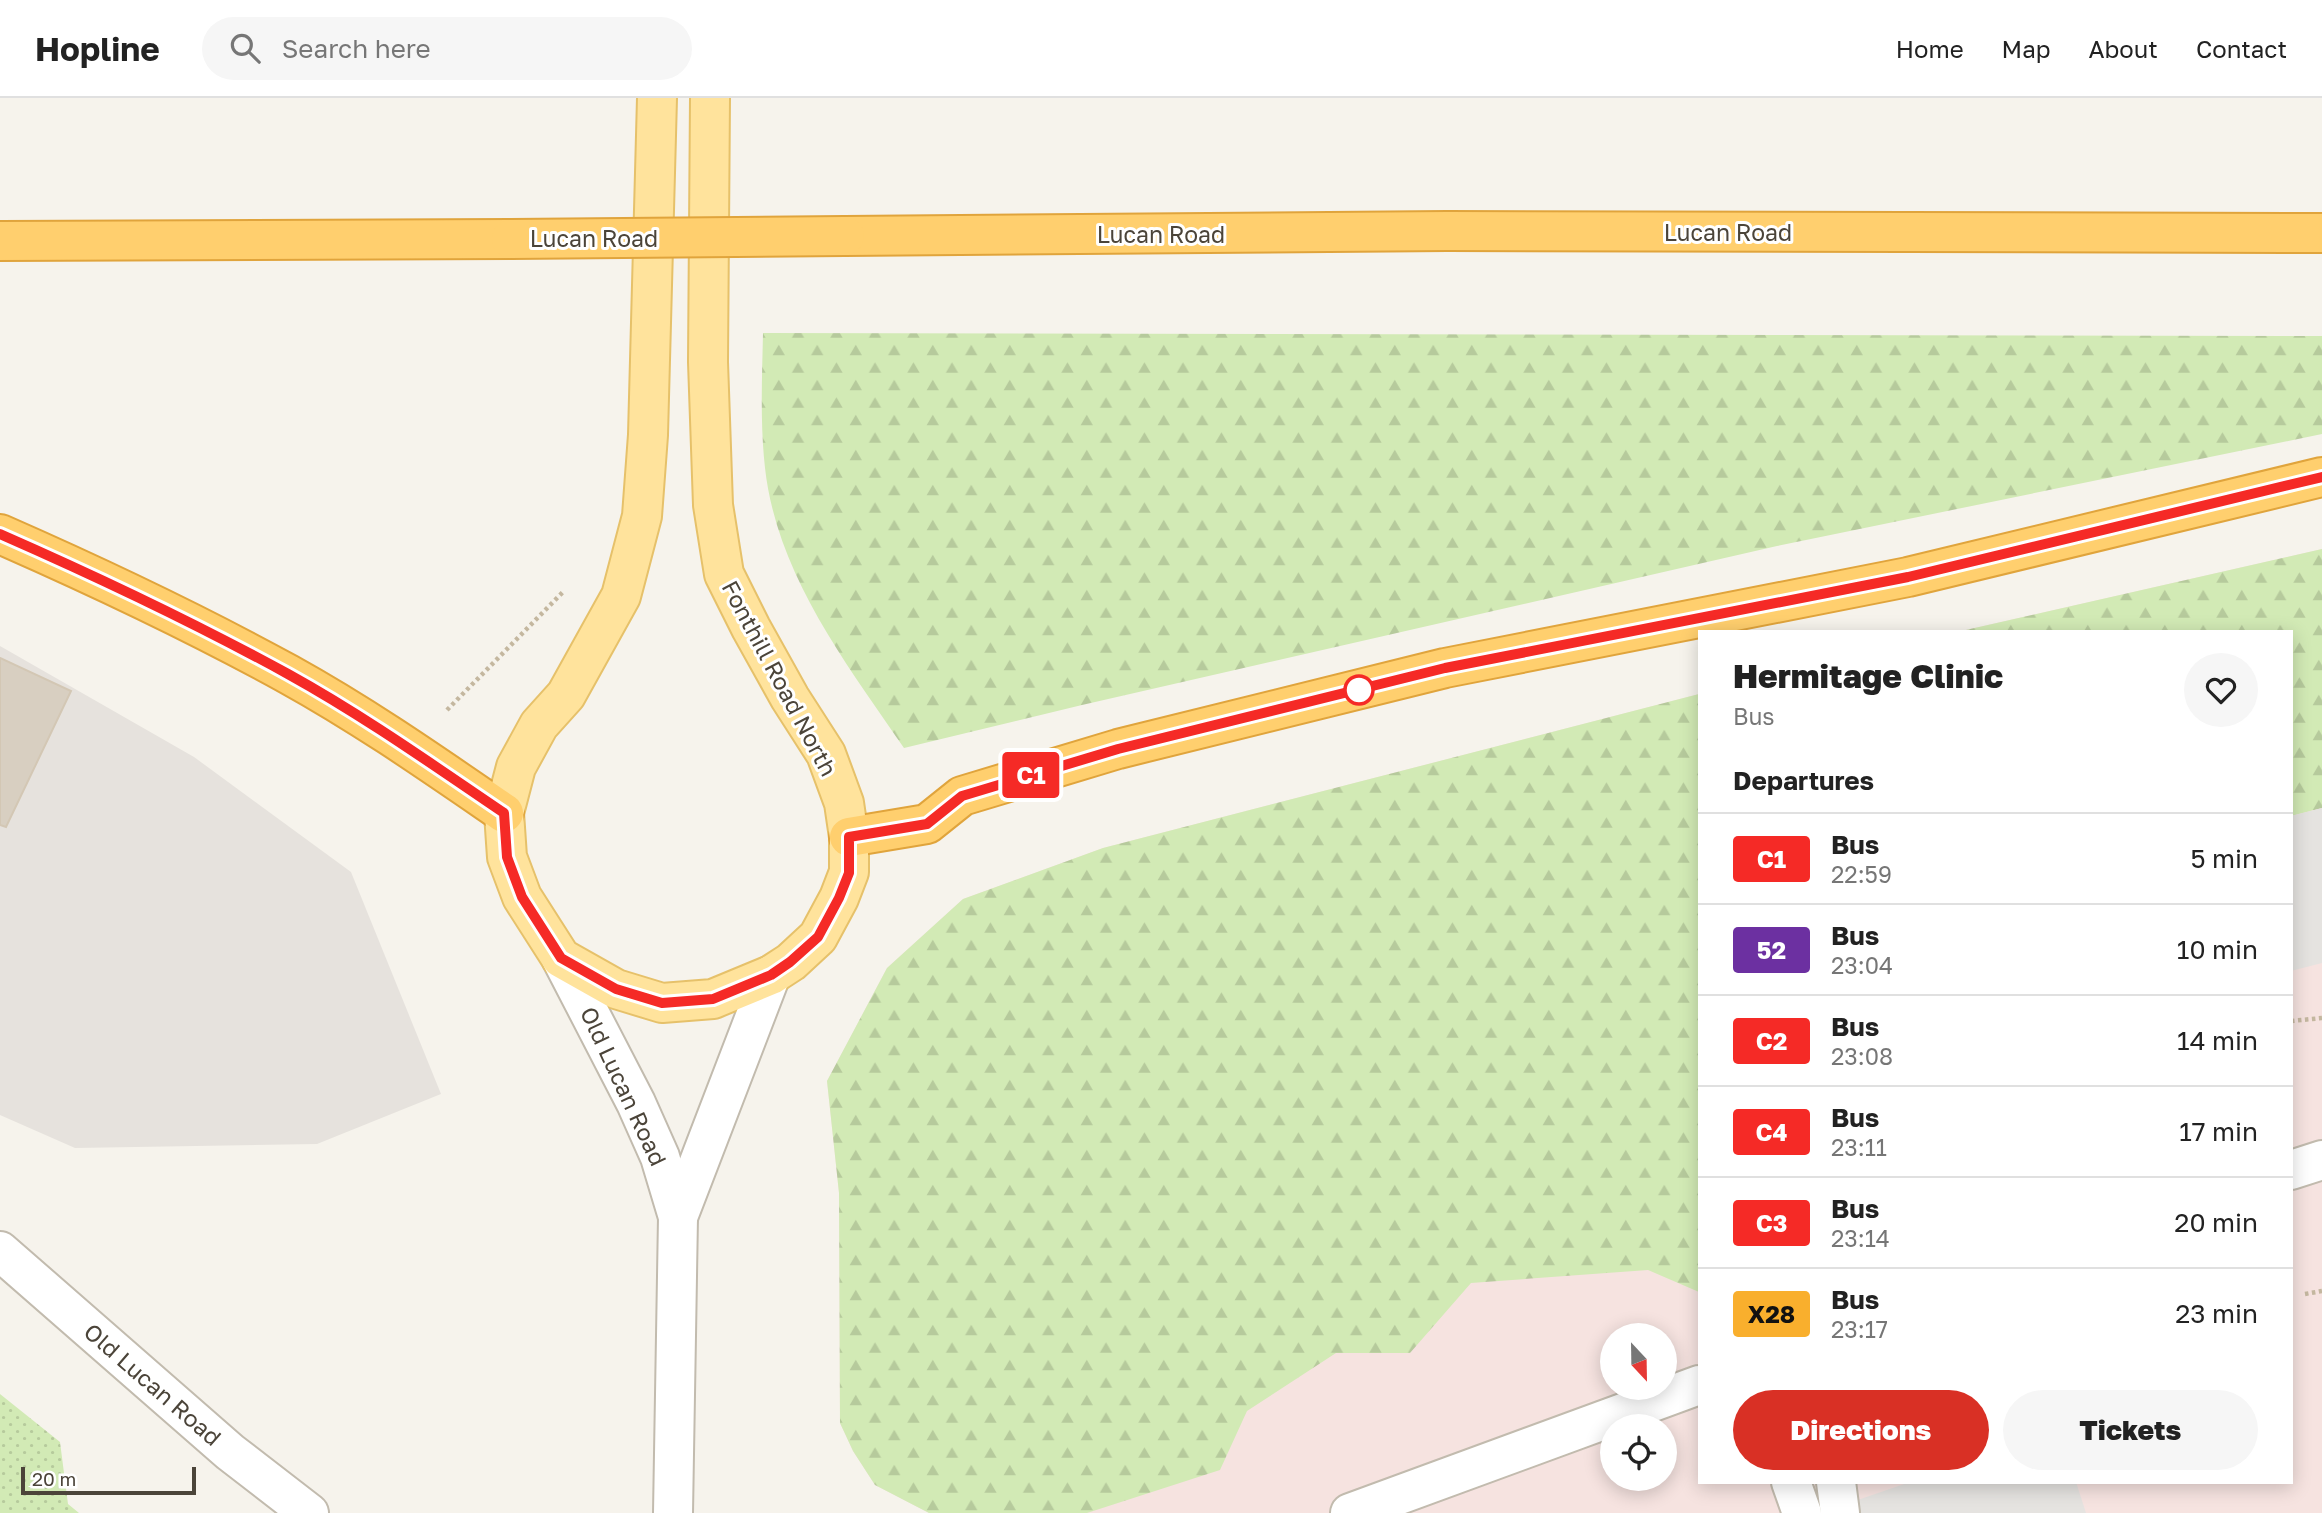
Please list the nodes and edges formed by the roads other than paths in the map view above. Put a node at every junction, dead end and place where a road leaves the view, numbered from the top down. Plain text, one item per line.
1 (657, 98) edge
2 (710, 98) edge
3 (2322, 233) edge
4 (0, 241) edge
5 (2322, 477) edge
6 (0, 534) edge
7 (504, 813) junction
8 (849, 837) junction
9 (561, 958) junction
10 (771, 975) junction
11 (2322, 1160) edge
12 (2293, 1169) edge
13 (678, 1217) junction
14 (0, 1251) edge
15 (1698, 1385) edge
16 (1792, 1484) edge
17 (1836, 1484) edge
18 (309, 1513) edge
19 (673, 1513) edge
20 (1350, 1513) edge
21 (1802, 1513) edge
22 (1840, 1513) edge

1 - 7 main road, Fonthill Road North
2 - 8 main road, Fonthill Road North
3 - 4 highway, Lucan Road, bridge
5 - 8 highway
6 - 7 highway
7 - 9 main road, Fonthill Road North
8 - 10 main road, Fonthill Road North
9 - 10 main road, Fonthill Road North
9 - 13 street, Old Lucan Road
10 - 13 street, Old Lucan Road
11 - 12 street
13 - 19 street, Old Lucan Road
14 - 18 street, Old Lucan Road
15 - 20 street
16 - 21 street
17 - 22 street

